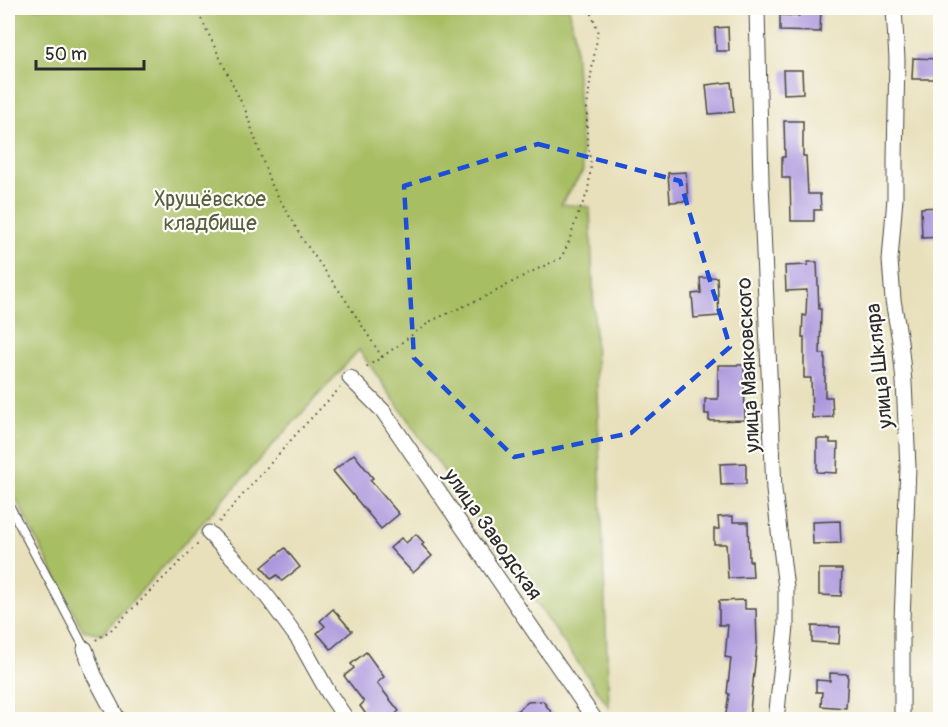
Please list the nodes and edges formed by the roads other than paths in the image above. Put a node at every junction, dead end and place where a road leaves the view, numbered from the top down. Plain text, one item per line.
1 (757, 8) edge
2 (894, 8) edge
3 (350, 378) road end
4 (8, 503) edge
5 (209, 533) road end
6 (85, 649) joint
7 (118, 720) edge
8 (347, 720) edge
9 (595, 720) edge
10 (776, 720) edge
11 (902, 720) edge

1 - 10 street, улица Маяковского
2 - 11 street, улица Шкляра
3 - 9 street, улица Заводская
4 - 6 lane
5 - 8 street
6 - 7 street

